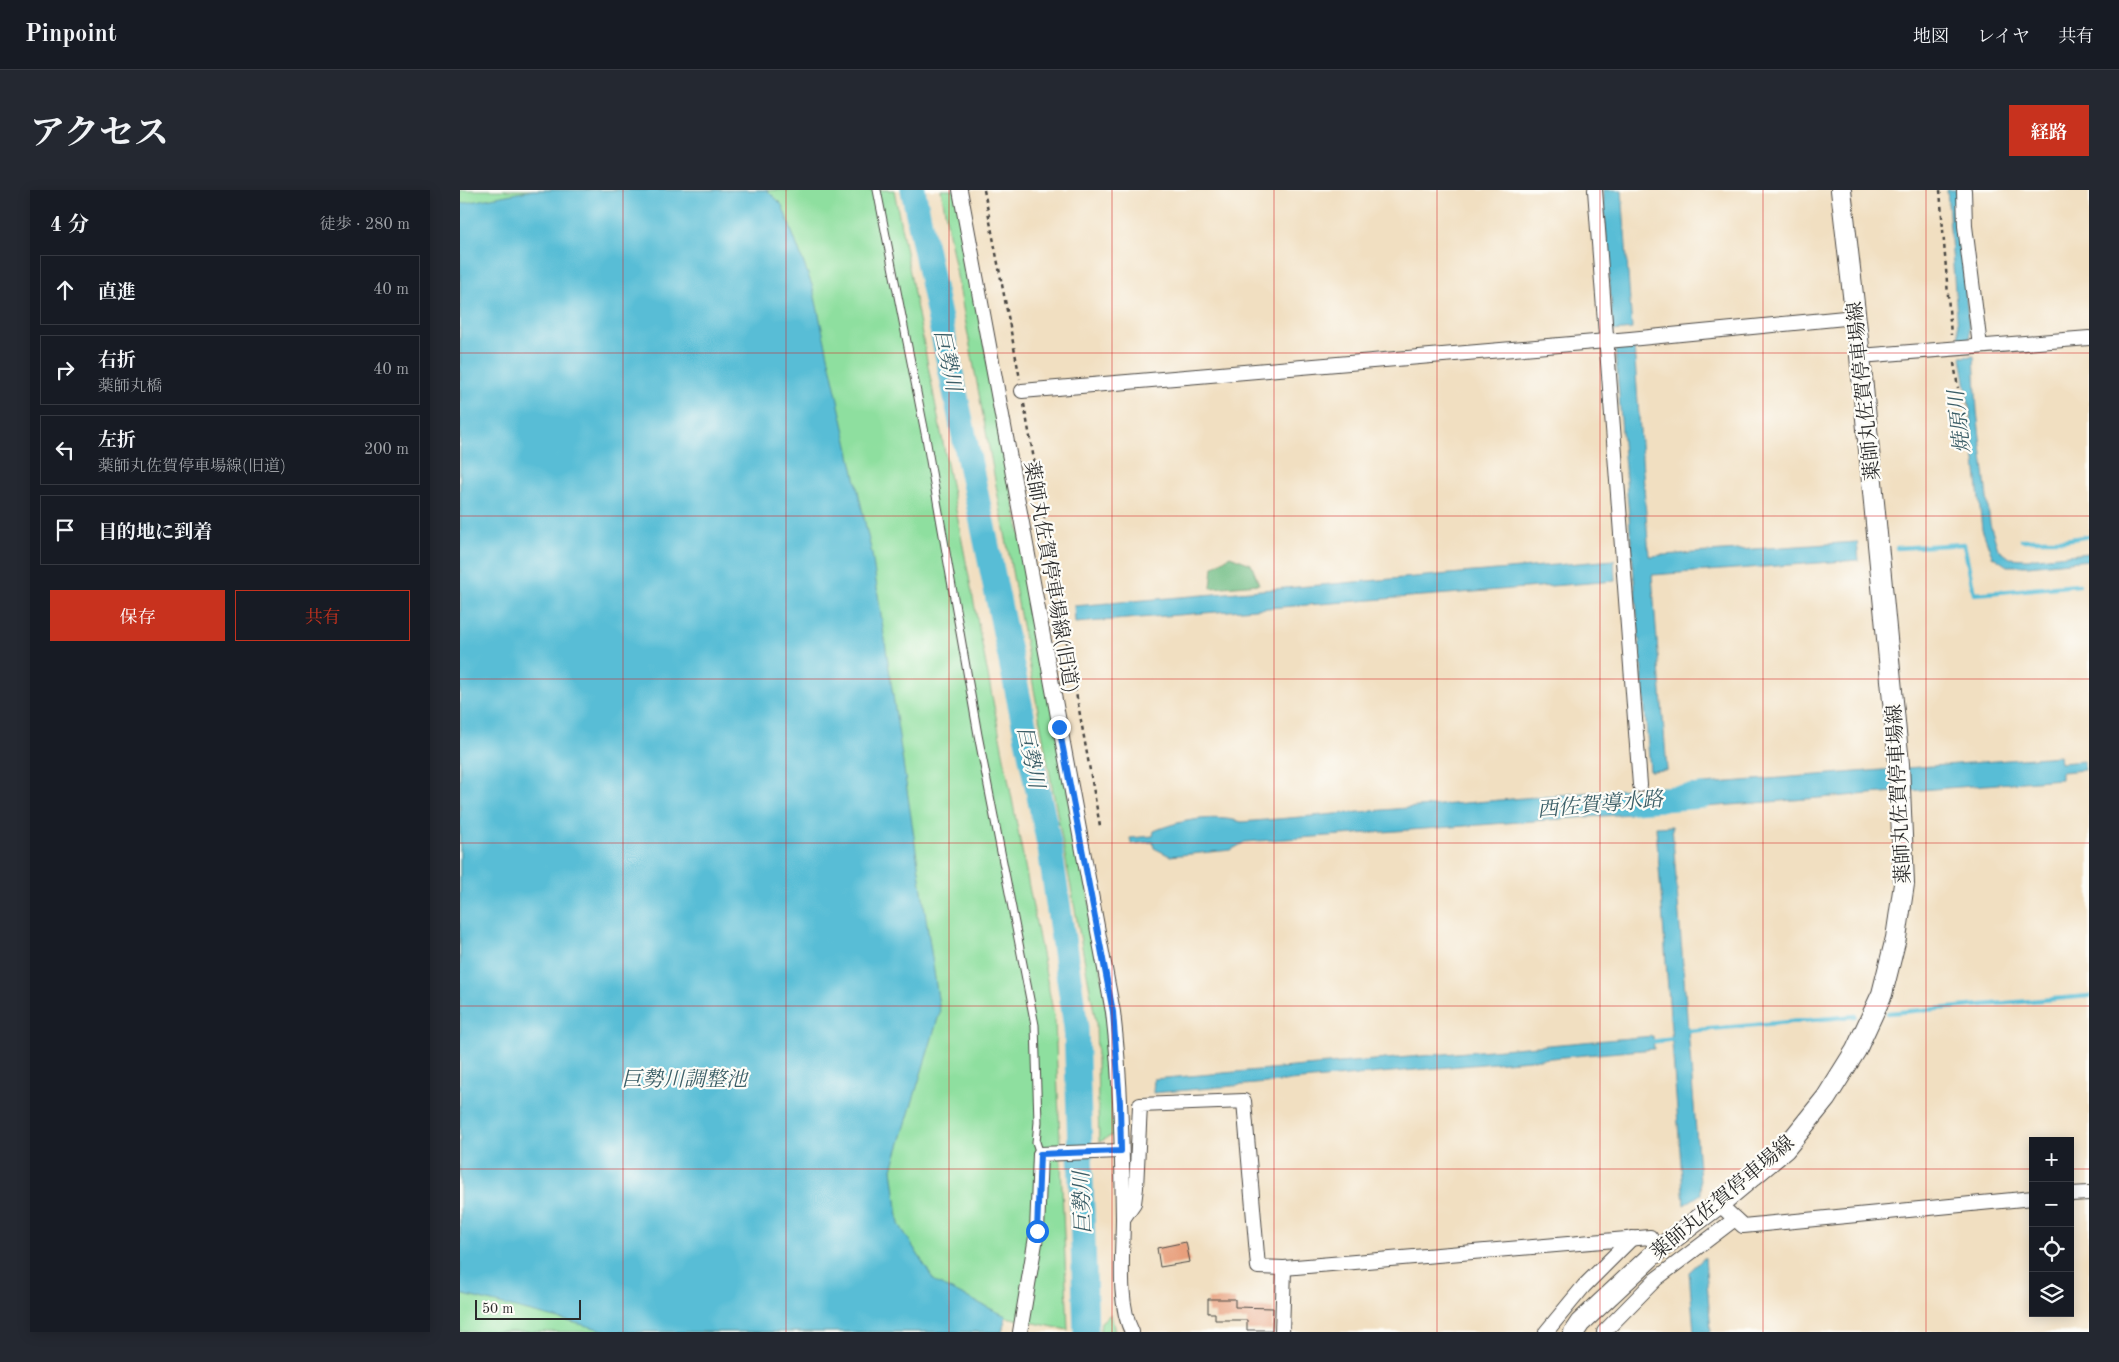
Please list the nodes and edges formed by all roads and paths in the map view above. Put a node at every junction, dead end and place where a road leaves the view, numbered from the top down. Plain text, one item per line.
1 (877, 190) edge
2 (960, 190) edge
3 (984, 190) edge
4 (1595, 190) edge
5 (1842, 190) edge
6 (1940, 190) edge
7 (1964, 190) edge
8 (1855, 316) junction
9 (2089, 338) edge
10 (1618, 340) junction
11 (1980, 346) junction
12 (1952, 348) junction
13 (1860, 356) junction
14 (1958, 388) dead end
15 (1022, 392) junction
16 (1640, 785) dead end
17 (1100, 826) dead end
18 (1121, 1151) junction
19 (1040, 1154) junction
20 (2089, 1193) edge
21 (2074, 1194) edge
22 (2029, 1198) edge
23 (1719, 1204) junction
24 (1736, 1219) junction
25 (1123, 1220) junction
26 (1632, 1238) junction
27 (1658, 1250) junction
28 (1284, 1268) junction
29 (1020, 1332) edge
30 (1132, 1332) edge
31 (1282, 1332) edge
32 (1546, 1332) edge
33 (1574, 1332) edge
34 (1604, 1332) edge

1 - 19 lane
2 - 18 street, 薬師丸佐賀停車場線(旧道)
3 - 15 path
4 - 10 street
5 - 8 main road, 薬師丸佐賀停車場線
6 - 12 path
7 - 11 street
8 - 10 street
8 - 13 main road, 薬師丸佐賀停車場線
9 - 11 street
10 - 15 street
10 - 16 street
11 - 12 street
12 - 13 street
12 - 14 path
13 - 23 main road, 薬師丸佐賀停車場線
15 - 17 path
18 - 19 street
18 - 25 street, 薬師丸佐賀停車場線(旧道)
19 - 29 street
20 - 21 street
22 - 24 street
23 - 24 street
23 - 27 main road, 薬師丸佐賀停車場線
24 - 34 street
25 - 28 street
25 - 30 street, 薬師丸佐賀停車場線(旧道)
26 - 27 street
26 - 28 street
26 - 32 street
27 - 33 main road, 薬師丸佐賀停車場線
28 - 31 street

